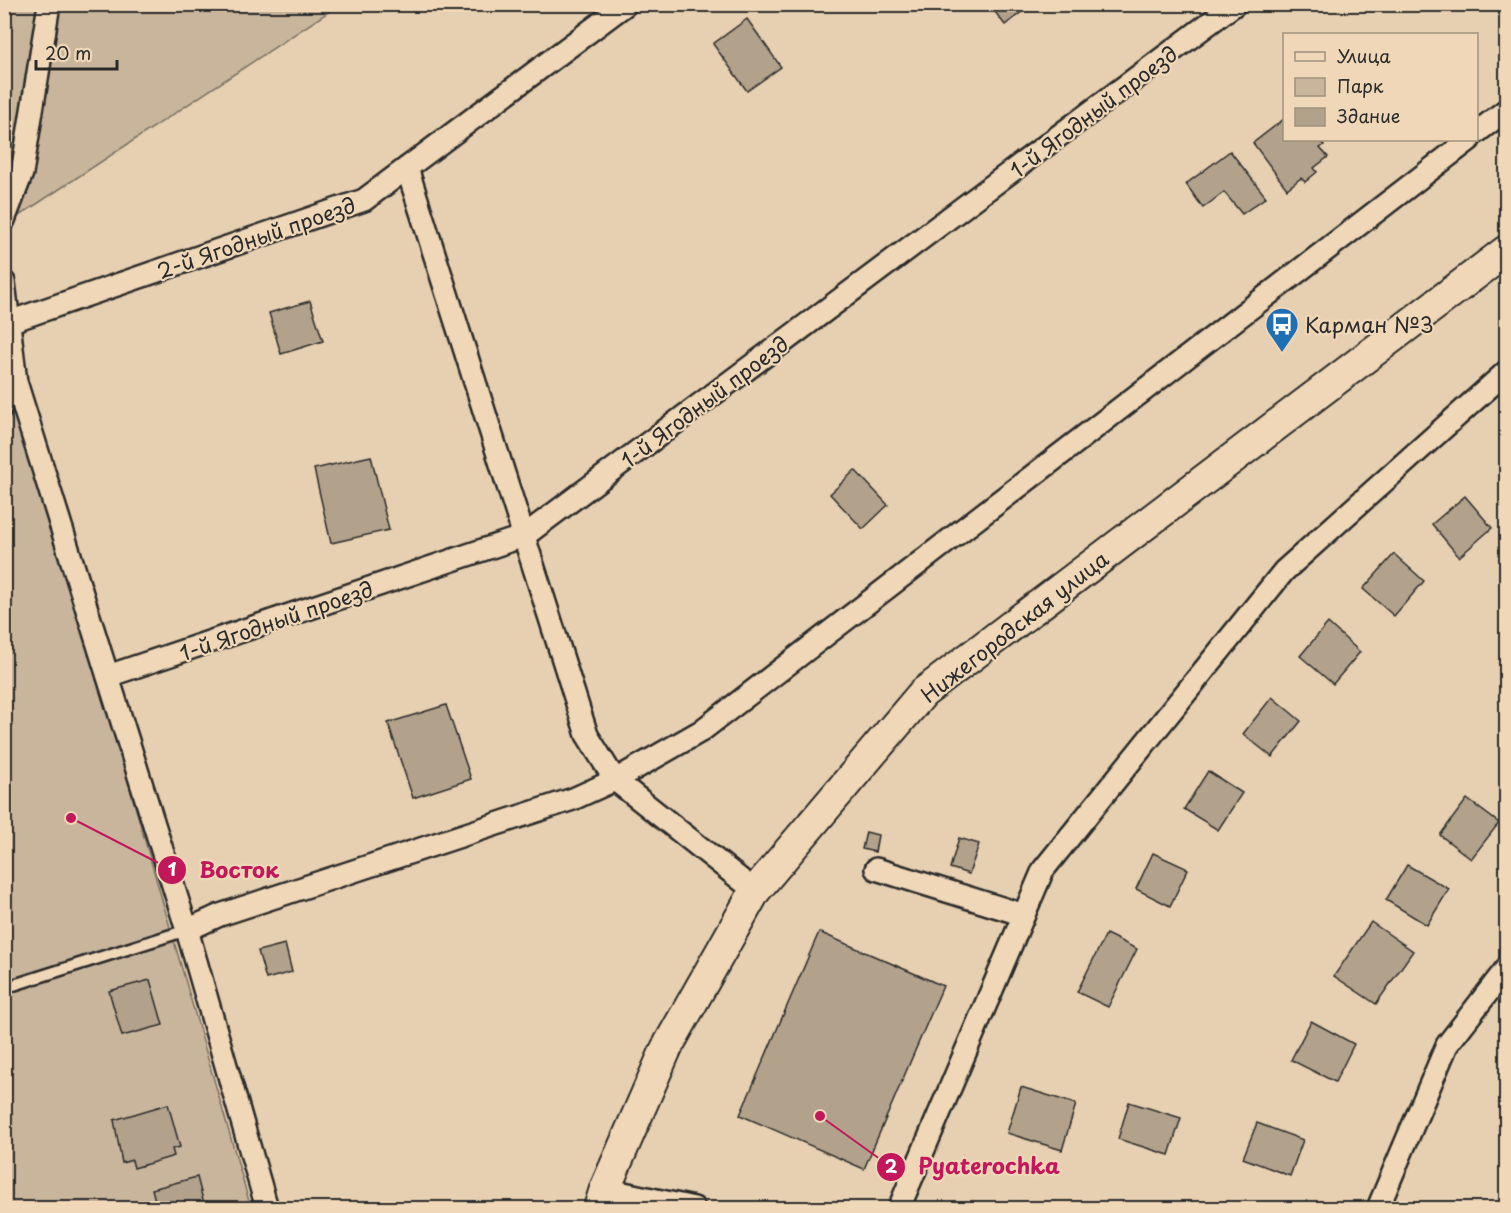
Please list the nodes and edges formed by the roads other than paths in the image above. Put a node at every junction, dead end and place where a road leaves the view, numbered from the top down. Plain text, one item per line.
1 (49, 4) edge
2 (626, 4) edge
3 (1235, 4) edge
4 (1506, 110) edge
5 (1478, 131) edge
6 (1468, 141) edge
7 (407, 168) junction
8 (4, 220) edge
9 (1506, 251) edge
10 (4, 282) edge
11 (9, 322) junction
12 (1506, 372) edge
13 (16, 382) junction
14 (4, 414) edge
15 (524, 536) junction
16 (108, 676) junction
17 (615, 780) junction
18 (876, 869) dead end
19 (755, 891) junction
20 (1024, 915) junction
21 (188, 930) junction
22 (1506, 969) edge
23 (4, 988) edge
24 (602, 1199) edge
25 (267, 1209) edge
26 (694, 1209) edge
27 (899, 1209) edge
28 (1378, 1209) edge

1 - 8 street
2 - 7 street, 2-й Ягодный проезд
3 - 15 street, 1-й Ягодный проезд
4 - 5 street
6 - 17 street
7 - 11 street, 2-й Ягодный проезд
7 - 15 street
9 - 19 street, Нижегородская улица
10 - 11 street
11 - 13 street
12 - 20 street
13 - 14 lane
13 - 16 street
15 - 16 street, 1-й Ягодный проезд
15 - 17 street
16 - 21 street
17 - 19 street
17 - 21 street
18 - 20 street
19 - 24 street, Нижегородская улица
20 - 27 street
21 - 23 lane
21 - 25 street
22 - 28 street
24 - 26 street

